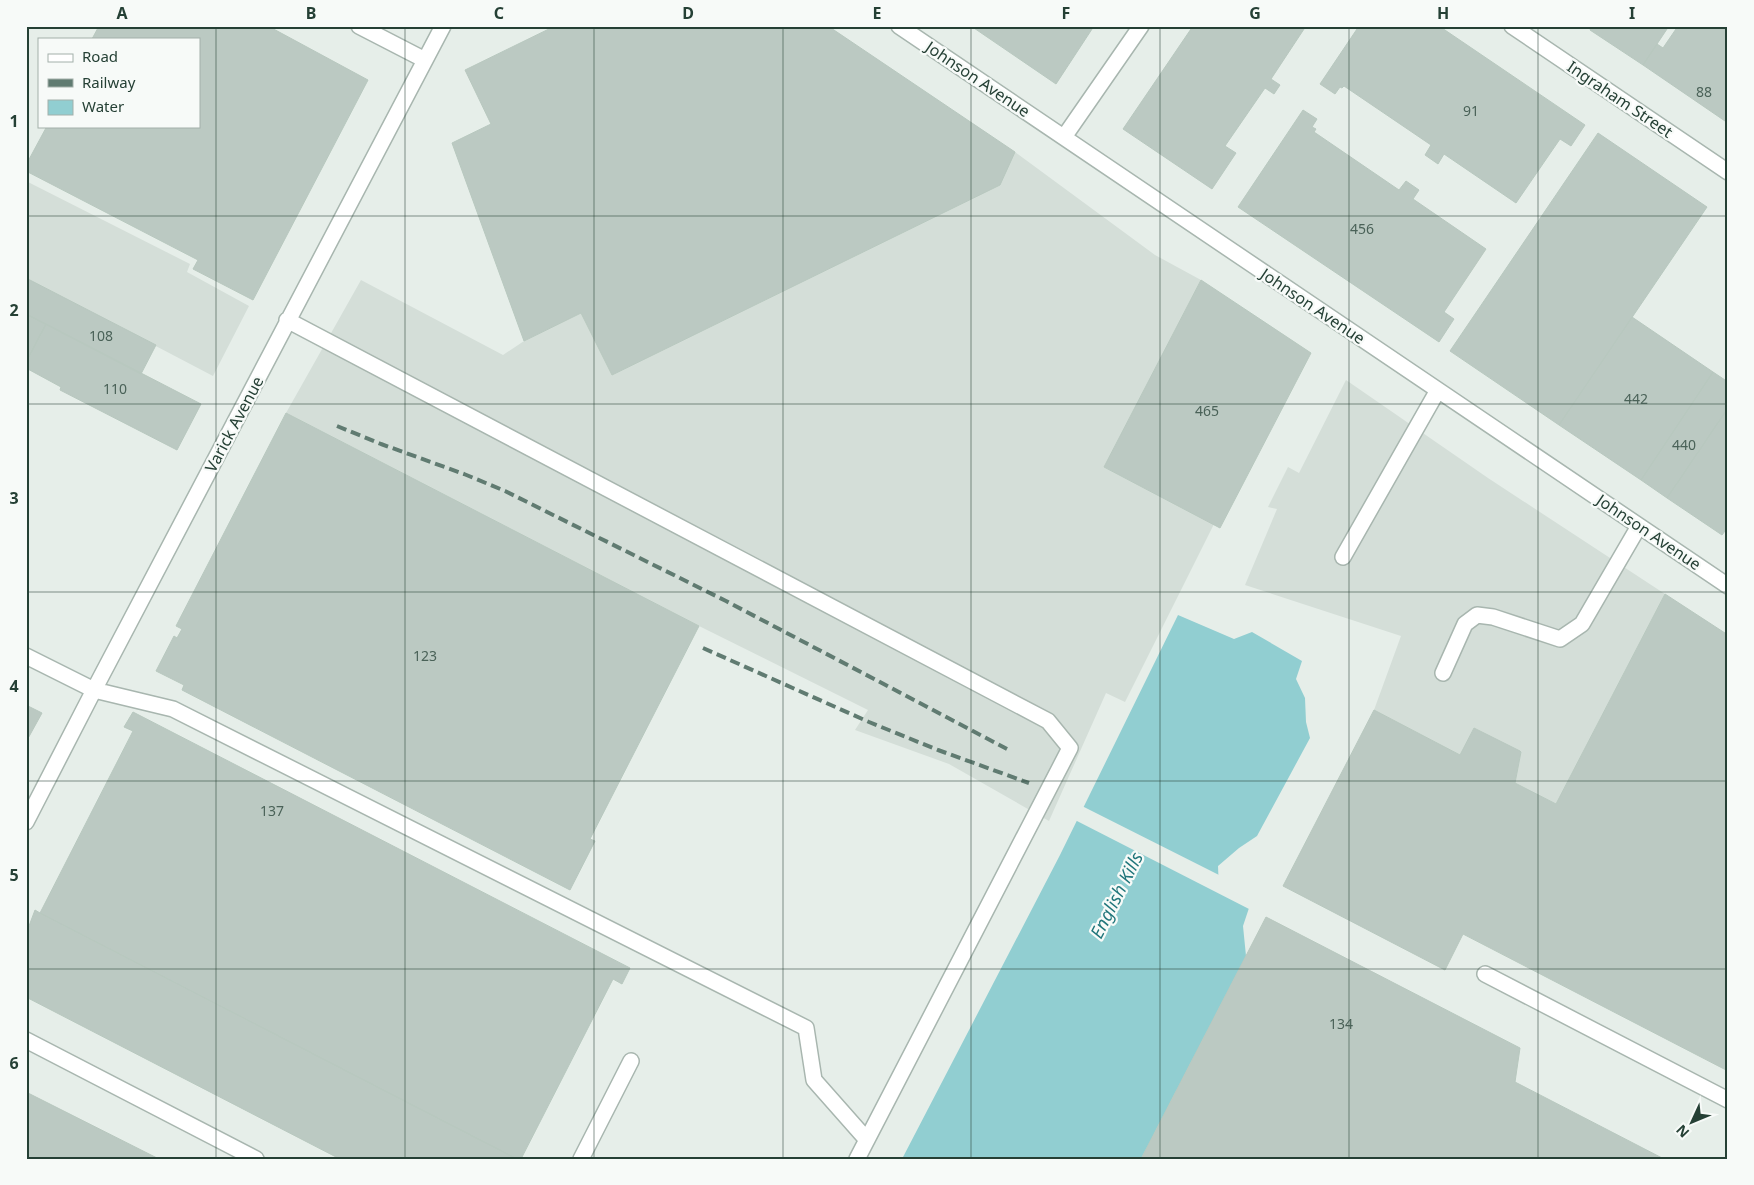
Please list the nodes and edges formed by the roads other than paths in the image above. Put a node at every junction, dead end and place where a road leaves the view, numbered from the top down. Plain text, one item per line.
1 (359, 26) edge
2 (443, 26) edge
3 (898, 26) edge
4 (1141, 26) edge
5 (1512, 26) edge
6 (425, 60) junction
7 (1064, 138) junction
8 (1728, 172) edge
9 (287, 320) junction
10 (1438, 390) junction
11 (1640, 526) junction
12 (1343, 557) dead end
13 (1728, 586) edge
14 (26, 656) edge
15 (1443, 673) dead end
16 (94, 690) junction
17 (26, 822) edge
18 (1485, 974) dead end
19 (26, 1040) edge
20 (631, 1061) dead end
21 (1728, 1100) edge
22 (866, 1140) junction
23 (256, 1159) edge
24 (581, 1159) edge
25 (857, 1159) edge

1 - 6 street
2 - 6 street, Varick Avenue
3 - 7 street, Johnson Avenue
4 - 7 street
5 - 8 street, Ingraham Street
6 - 9 street, Varick Avenue
7 - 10 street, Johnson Avenue
9 - 16 street, Varick Avenue
9 - 22 street
10 - 11 street, Johnson Avenue
10 - 12 street
11 - 13 street, Johnson Avenue
11 - 15 street
14 - 16 street
16 - 17 street, Varick Avenue
16 - 22 street
18 - 21 street
19 - 23 street
20 - 24 street
22 - 25 street

